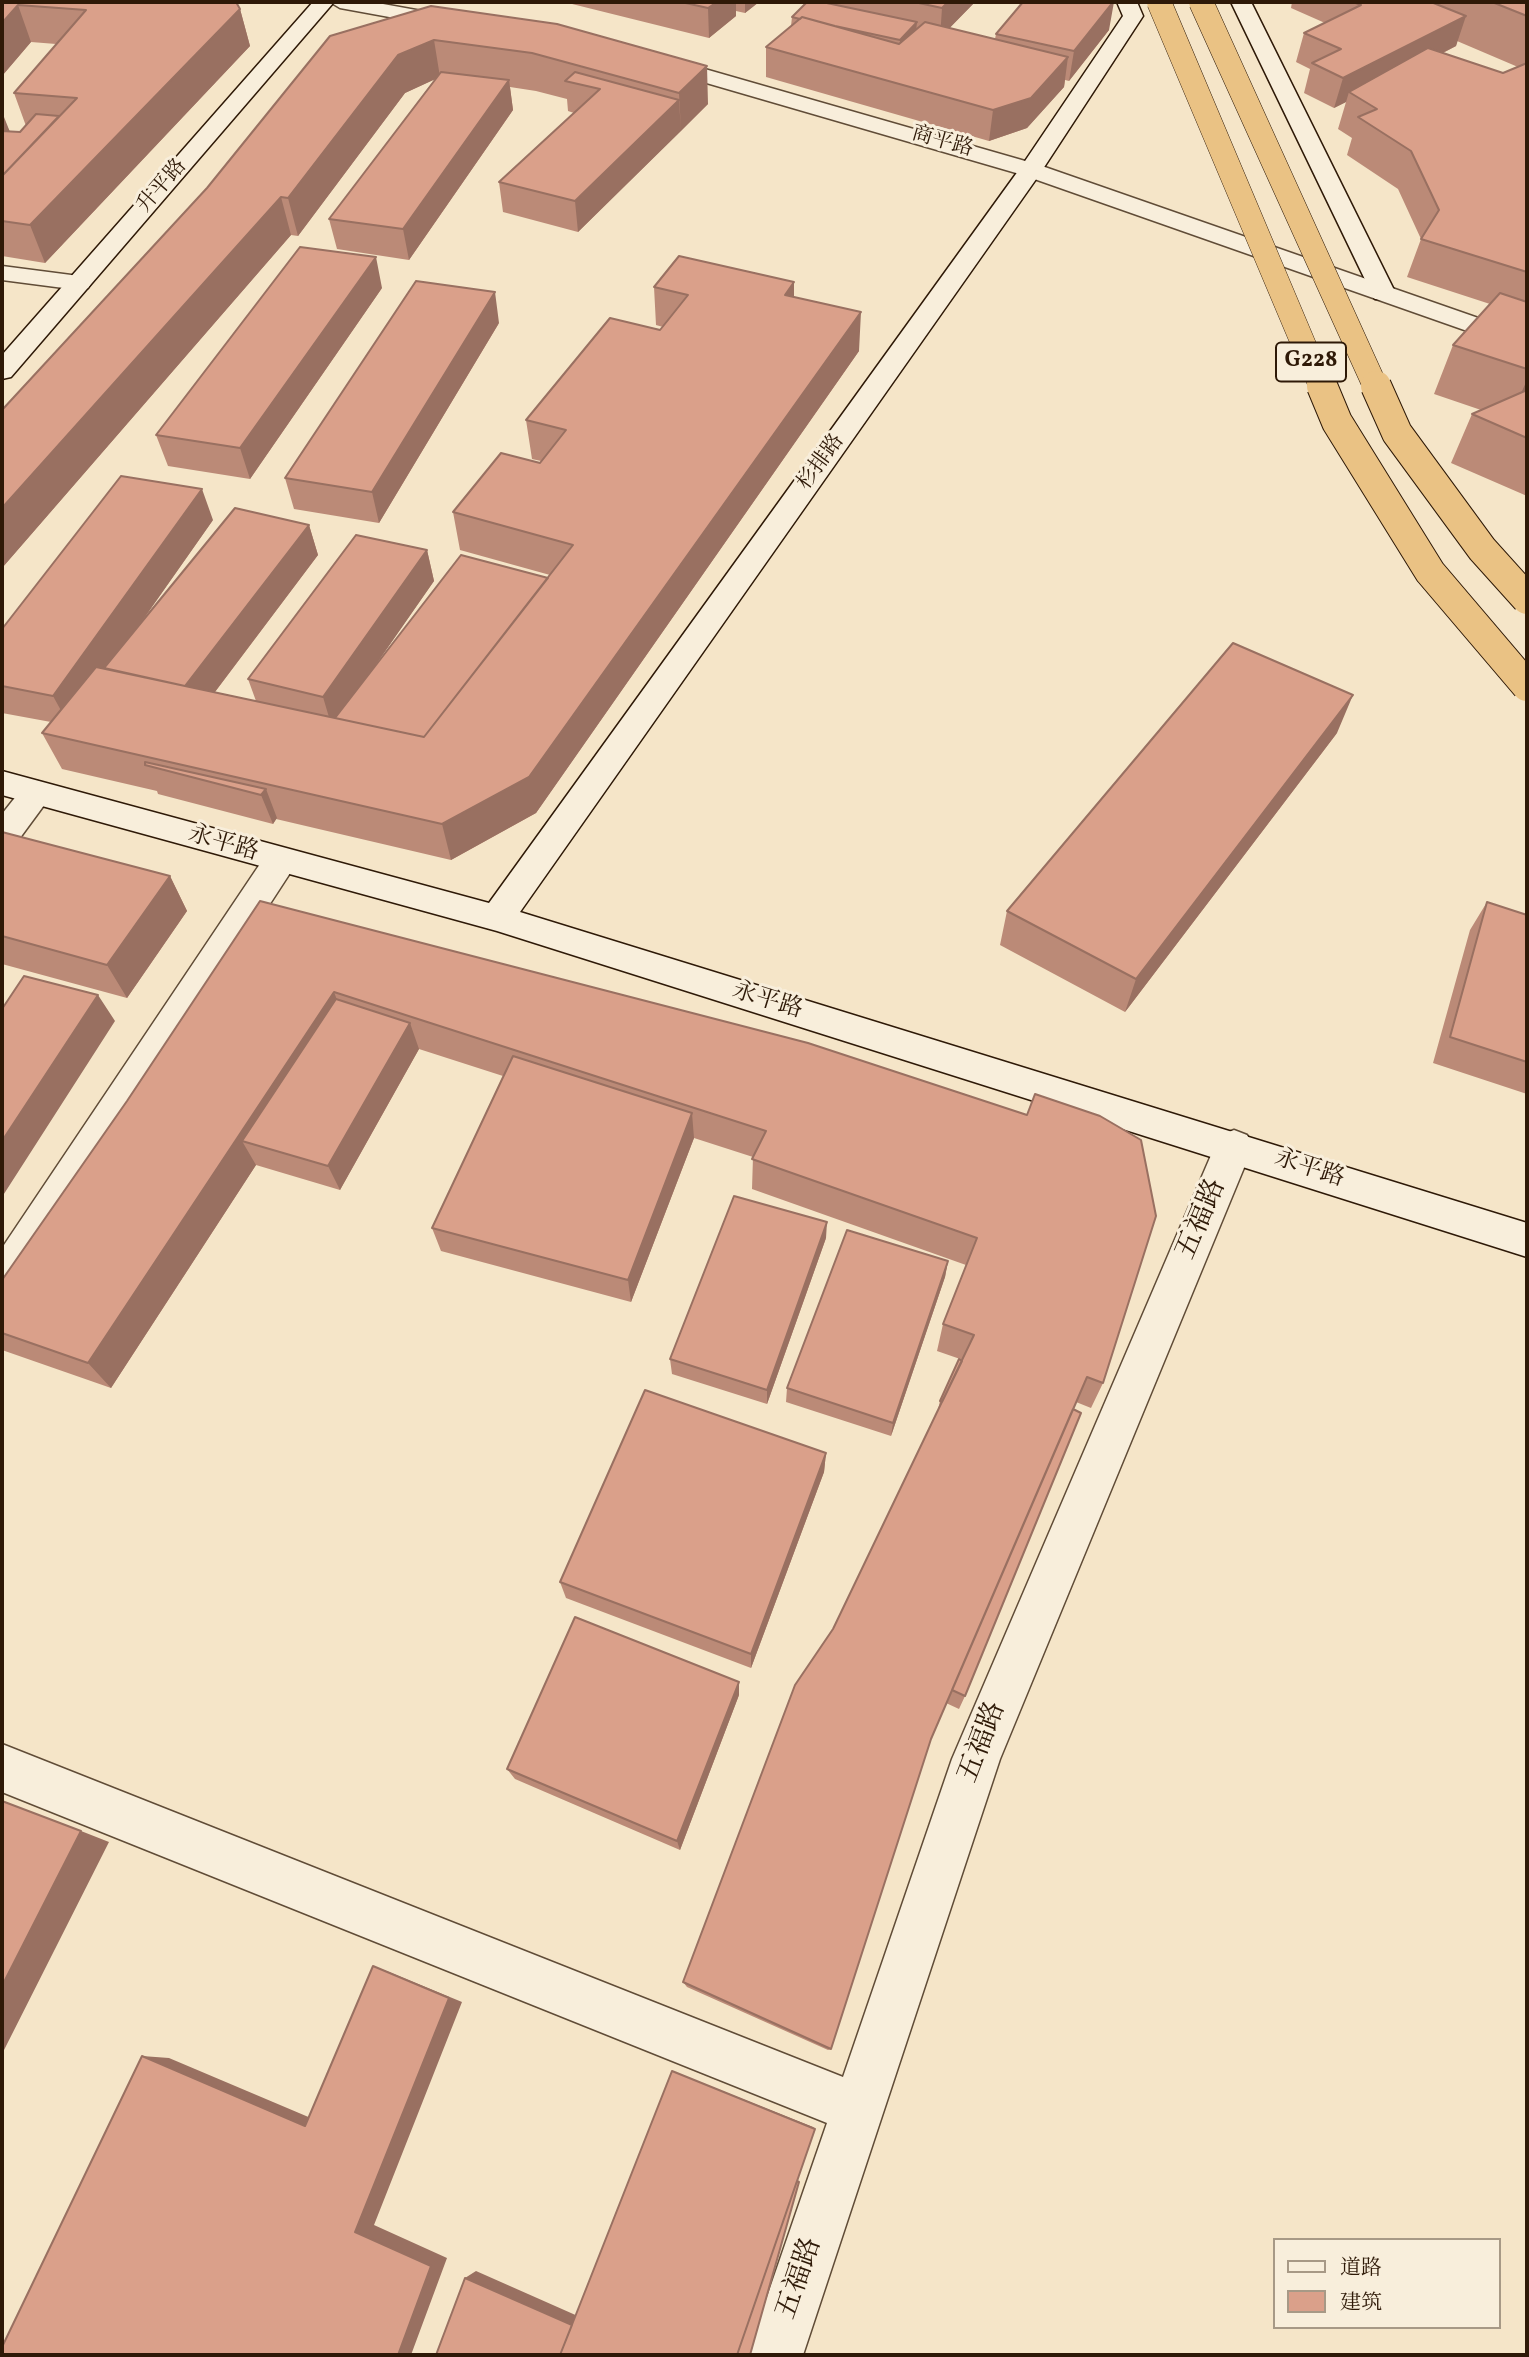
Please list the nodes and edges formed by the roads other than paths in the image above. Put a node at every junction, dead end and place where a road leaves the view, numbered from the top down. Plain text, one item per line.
1 (324, 2) edge
2 (340, 2) edge
3 (1127, 2) edge
4 (1159, 2) edge
5 (1201, 2) edge
6 (1241, 2) edge
7 (475, 27) edge
8 (636, 57) edge
9 (1031, 170) junction
10 (2, 274) edge
11 (79, 283) junction
12 (1384, 294) junction
13 (1527, 344) edge
14 (2, 371) edge
15 (1527, 599) edge
16 (1527, 686) edge
17 (2, 783) edge
18 (37, 793) junction
19 (2, 837) edge
20 (280, 861) junction
21 (497, 918) junction
22 (1234, 1146) junction
23 (1527, 1240) edge
24 (2, 1282) edge
25 (2, 1768) edge
26 (858, 2109) junction
27 (775, 2355) edge

1 - 11 street, 升平路
2 - 7 street
3 - 9 street, 杉排路
4 - 16 highway, G228, bridge
5 - 15 highway, G228, bridge
6 - 12 street
8 - 9 street, 商平路
9 - 12 street, 商平路
9 - 21 street, 杉排路
10 - 11 street
11 - 14 street, 升平路
12 - 13 street, 商平路
17 - 18 street, 永平路
18 - 19 street
18 - 20 street, 永平路
20 - 21 street, 永平路
20 - 24 street
21 - 22 street, 永平路
22 - 23 street, 永平路
22 - 26 street, 五福路
25 - 26 street
26 - 27 street, 五福路

